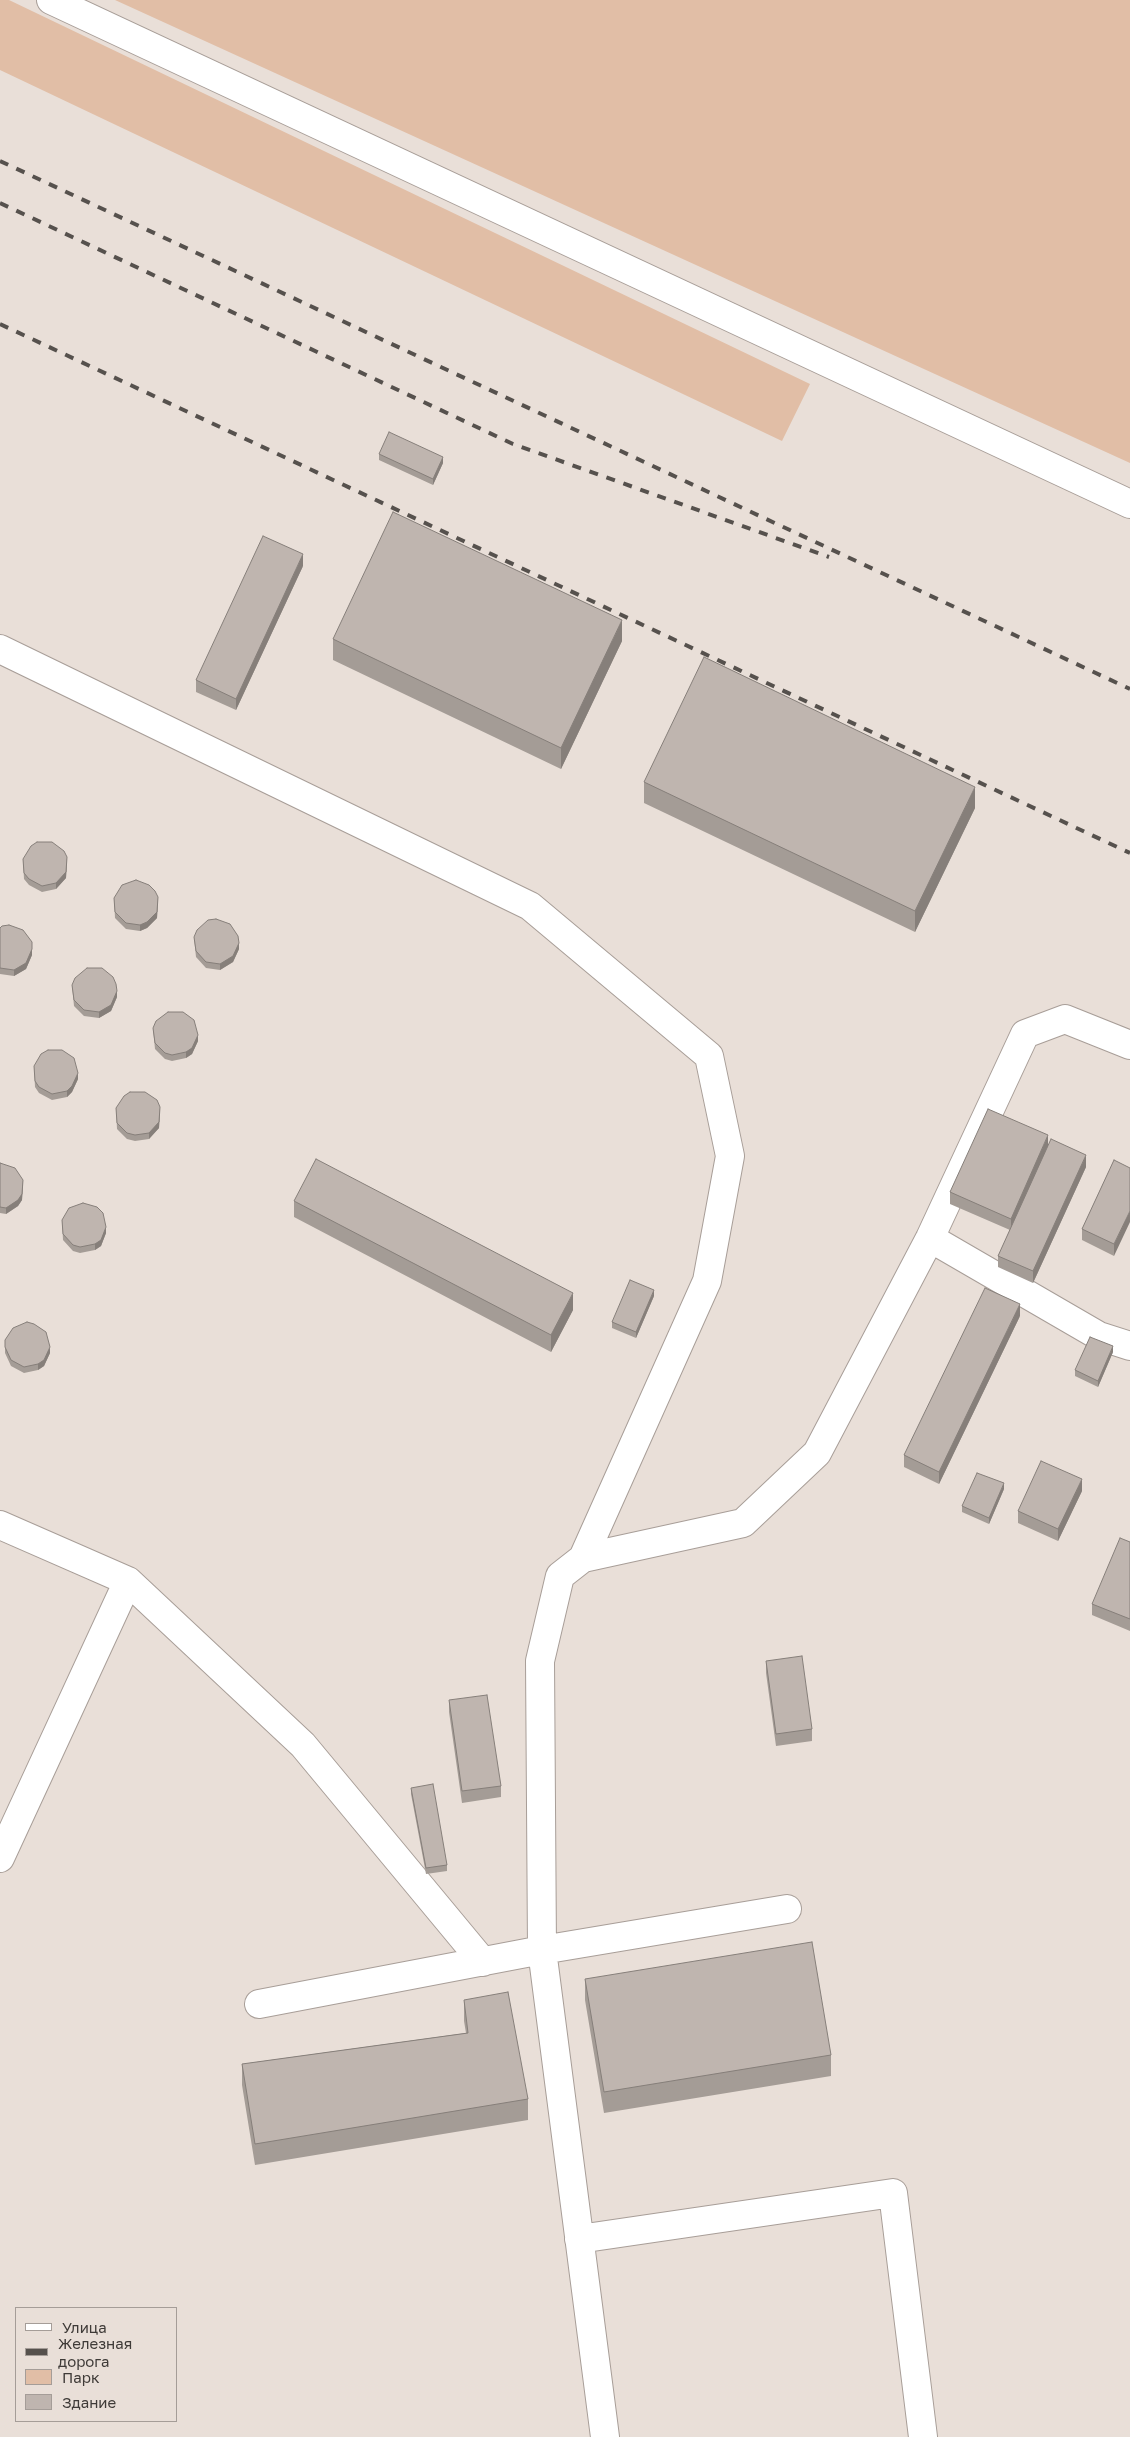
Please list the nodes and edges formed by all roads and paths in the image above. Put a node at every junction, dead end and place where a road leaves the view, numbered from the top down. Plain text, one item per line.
1 (51, 0) edge
2 (1130, 504) edge
3 (0, 648) edge
4 (1130, 1045) edge
5 (930, 1238) junction
6 (1130, 1346) edge
7 (0, 1525) edge
8 (583, 1558) junction
9 (128, 1581) junction
10 (0, 1858) edge
11 (787, 1909) dead end
12 (542, 1950) junction
13 (483, 1962) junction
14 (259, 2004) dead end
15 (579, 2239) junction
16 (605, 2437) edge
17 (923, 2437) edge

1 - 2 lane
3 - 8 lane
4 - 5 lane
5 - 6 lane
5 - 8 lane
7 - 9 lane
8 - 12 lane
9 - 10 lane
9 - 13 lane
11 - 12 lane
12 - 13 lane
12 - 15 lane
13 - 14 lane
15 - 16 lane
15 - 17 lane

